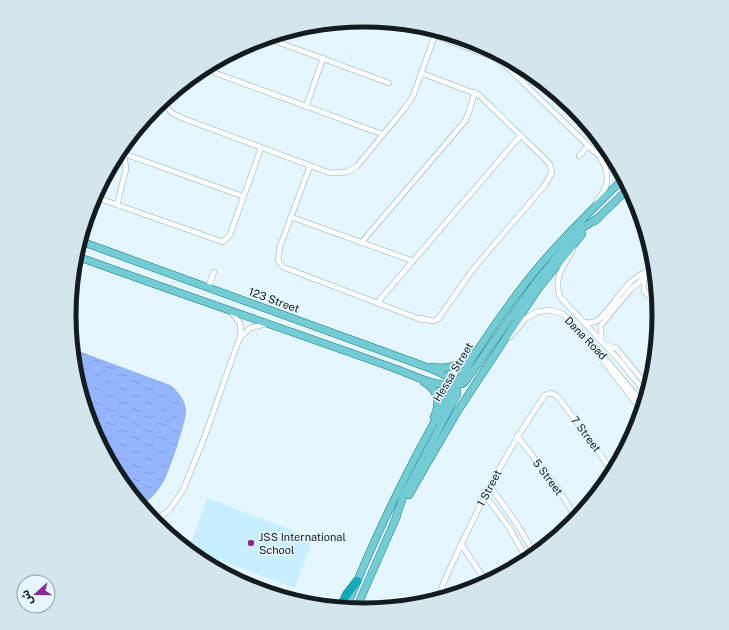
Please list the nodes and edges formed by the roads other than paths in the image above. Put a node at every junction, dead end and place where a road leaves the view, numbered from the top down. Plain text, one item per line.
1 (435, 36) edge
2 (444, 38) edge
3 (275, 41) edge
4 (489, 56) edge
5 (490, 56) edge
6 (323, 58) junction
7 (510, 68) joint
8 (213, 71) edge
9 (422, 73) junction
10 (389, 83) dead end
11 (477, 94) junction
12 (166, 106) edge
13 (306, 107) junction
14 (521, 135) junction
15 (381, 136) junction
16 (588, 146) junction
17 (261, 148) junction
18 (126, 156) joint
19 (579, 156) dead end
20 (599, 156) junction
21 (609, 163) edge
22 (310, 166) junction
23 (620, 182) edge
24 (625, 192) edge
25 (242, 196) junction
26 (101, 199) edge
27 (117, 205) junction
28 (596, 206) junction
29 (291, 217) junction
30 (598, 218) junction
31 (577, 240) junction
32 (85, 243) edge
33 (364, 243) junction
34 (83, 256) edge
35 (82, 258) edge
36 (411, 263) junction
37 (102, 266) junction
38 (214, 272) dead end
39 (649, 272) edge
40 (650, 277) edge
41 (644, 278) junction
42 (208, 287) junction
43 (389, 289) junction
44 (630, 290) junction
45 (644, 291) junction
46 (618, 300) junction
47 (652, 300) edge
48 (377, 303) junction
49 (383, 305) junction
50 (226, 310) junction
51 (583, 322) junction
52 (273, 324) junction
53 (487, 336) junction
54 (240, 338) junction
55 (601, 340) junction
56 (606, 345) junction
57 (499, 348) junction
58 (598, 350) junction
59 (412, 362) junction
60 (618, 373) junction
61 (409, 374) junction
62 (645, 382) edge
63 (456, 386) junction
64 (643, 389) edge
65 (642, 394) edge
66 (557, 396) joint
67 (640, 400) edge
68 (638, 405) edge
69 (517, 436) junction
70 (422, 447) junction
71 (609, 467) edge
72 (490, 486) junction
73 (485, 495) junction
74 (574, 513) edge
75 (160, 518) edge
76 (395, 520) junction
77 (461, 544) junction
78 (532, 549) edge
79 (524, 554) edge
80 (483, 577) edge
81 (357, 581) junction
82 (441, 593) edge
83 (343, 602) edge
84 (348, 602) edge
85 (359, 603) edge

1 - 9 street
2 - 4 street
3 - 6 street
5 - 7 street
6 - 10 street
6 - 13 street
7 - 16 street
8 - 13 street
9 - 11 street
9 - 15 street
11 - 14 street
11 - 33 street
12 - 17 street
13 - 15 street
14 - 36 street
14 - 49 street
15 - 22 street
16 - 19 street
16 - 20 street
17 - 22 street
17 - 25 street
18 - 25 street
18 - 27 street
20 - 21 street
20 - 28 street
22 - 29 street
23 - 28 main road, Hessa Street
24 - 30 main road
25 - 27 street
26 - 27 street
28 - 53 main road, Hessa Street
29 - 33 street
29 - 48 street
30 - 31 main road
30 - 63 main road
31 - 51 street, Dana Road
31 - 57 main road
32 - 42 main road, 123 Street
33 - 36 street
34 - 37 street
35 - 37 main road, 123 Street
36 - 43 street
37 - 50 main road, 123 Street
38 - 42 street
39 - 46 street, Dana Road
40 - 41 street
41 - 44 street, Dana Road
41 - 45 street
42 - 59 main road, 123 Street
43 - 48 street
43 - 49 street
44 - 45 street
44 - 46 street, Dana Road
45 - 47 street
46 - 51 street, Dana Road
46 - 55 street, Dana Road
48 - 49 street
50 - 52 main road, 123 Street
50 - 54 street
51 - 55 street, Dana Road
52 - 54 street
52 - 61 main road, 123 Street
53 - 59 main road
53 - 63 main road, Hessa Street
54 - 75 street
55 - 56 street, Dana Road
56 - 62 street
56 - 64 street, Dana Road
57 - 58 street, Dana Road
57 - 76 main road
58 - 60 street, Dana Road
58 - 68 street
59 - 63 main road, 123 Street
60 - 65 street
60 - 67 street, Dana Road
61 - 63 main road, 123 Street
61 - 70 main road
63 - 70 main road, Hessa Street
63 - 76 main road
66 - 69 street, 1 Street
66 - 71 street, 7 Street
69 - 72 street, 1 Street
69 - 74 street, 5 Street
70 - 81 main road, Hessa Street
72 - 73 street, 1 Street
72 - 78 street
73 - 77 street, 1 Street
73 - 79 street
76 - 85 main road
77 - 80 street
77 - 82 street, 1 Street
81 - 83 highway
81 - 84 main road, Hessa Street

